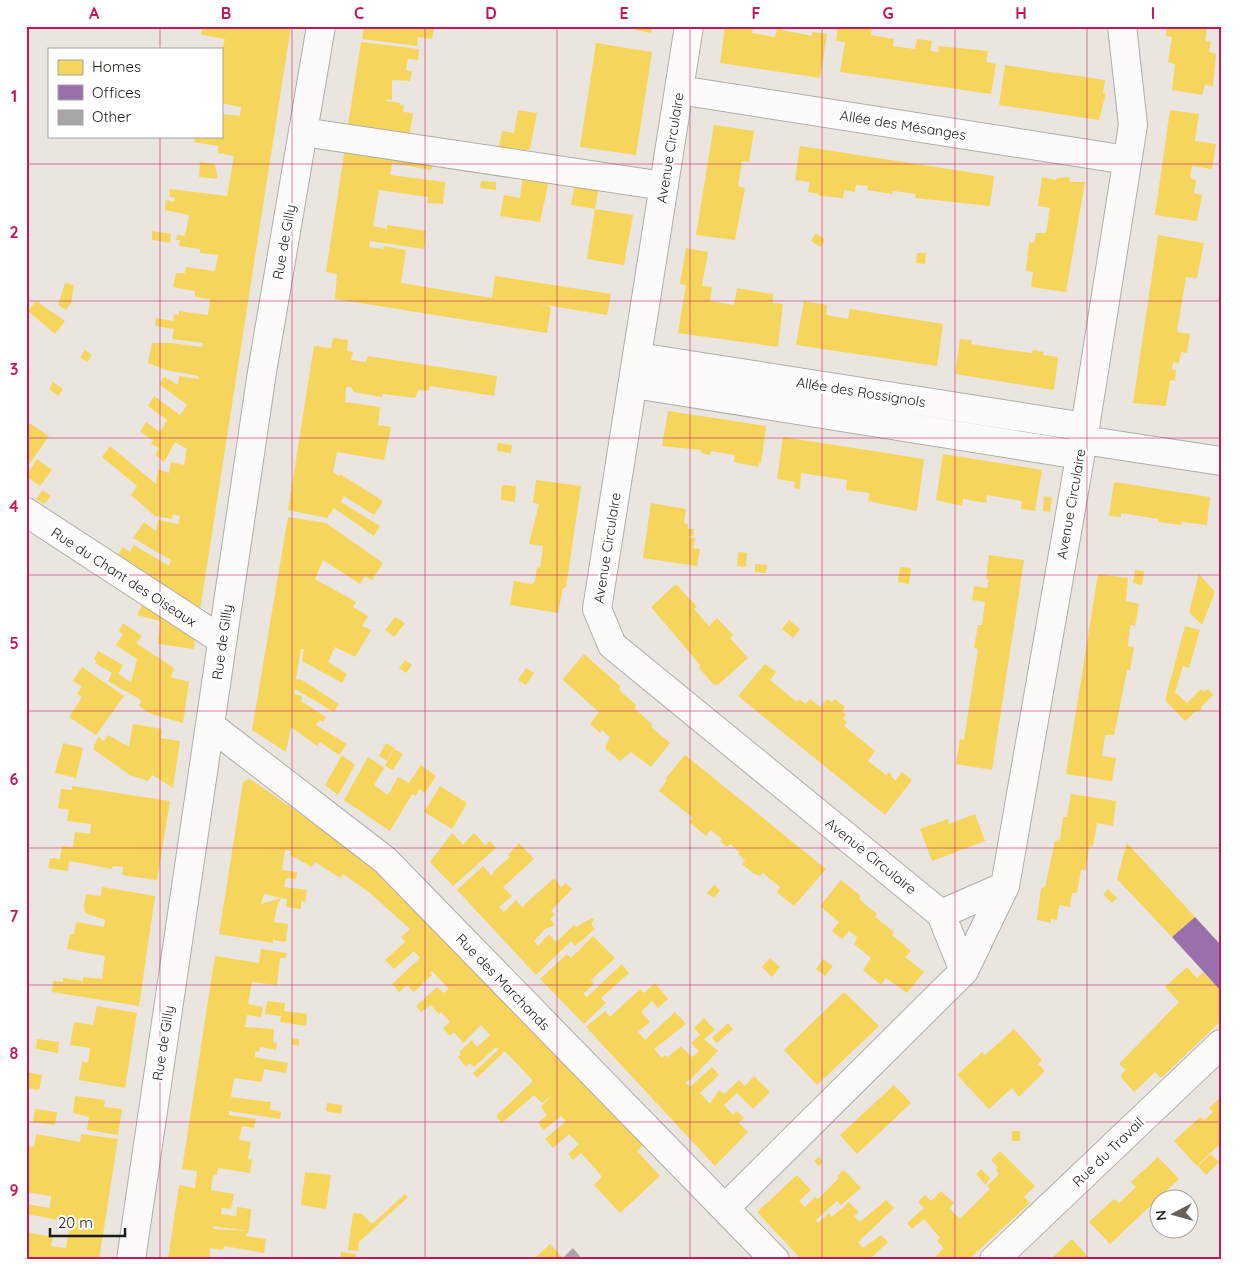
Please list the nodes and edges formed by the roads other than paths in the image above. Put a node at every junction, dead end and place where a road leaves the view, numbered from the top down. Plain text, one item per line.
1 (321, 26) edge
2 (689, 26) edge
3 (1122, 26) edge
4 (679, 90) junction
5 (303, 132) junction
6 (1127, 160) junction
7 (664, 186) junction
8 (638, 357) junction
9 (634, 384) junction
10 (1082, 440) junction
11 (1221, 461) edge
12 (26, 512) edge
13 (222, 640) junction
14 (211, 726) junction
15 (1005, 886) junction
16 (941, 914) junction
17 (964, 972) junction
18 (1221, 1044) edge
19 (724, 1208) junction
20 (131, 1260) edge
21 (775, 1260) edge
22 (994, 1260) edge

1 - 5 street, Rue de Gilly
2 - 4 street, Avenue Circulaire
3 - 6 street, Avenue Circulaire
4 - 6 street, Allée des Mésanges
4 - 7 street, Avenue Circulaire
5 - 7 street
5 - 13 street, Rue de Gilly
6 - 10 street, Avenue Circulaire
7 - 8 street, Avenue Circulaire
8 - 9 street, Avenue Circulaire
8 - 10 street, Allée des Rossignols
9 - 10 street, Allée des Rossignols
9 - 16 street, Avenue Circulaire
10 - 11 street, Allée des Rossignols
10 - 15 street, Avenue Circulaire
12 - 13 street, Rue du Chant des Oiseaux
13 - 14 street, Rue de Gilly
14 - 19 street, Rue des Marchands
14 - 20 street, Rue de Gilly
15 - 16 street
15 - 17 street, Avenue Circulaire
16 - 17 street, Avenue Circulaire
17 - 19 street, Avenue Circulaire
18 - 22 street, Rue du Travail
19 - 21 street, Rue des Marchands

